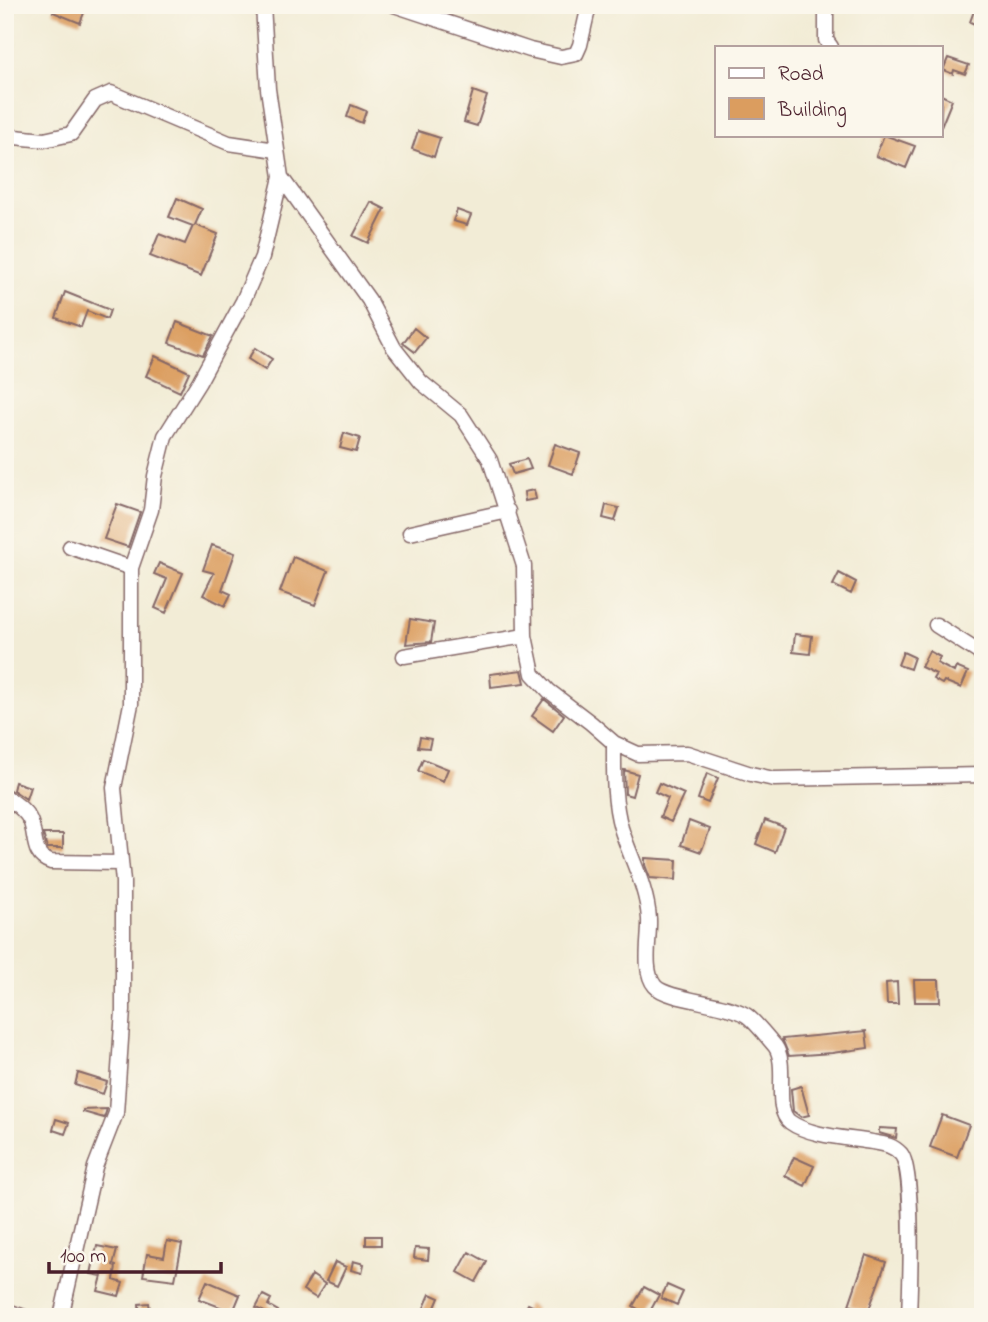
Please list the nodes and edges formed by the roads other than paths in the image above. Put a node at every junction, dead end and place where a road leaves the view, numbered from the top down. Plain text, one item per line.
1 (262, 5) edge
2 (394, 5) edge
3 (589, 5) edge
4 (826, 5) edge
5 (830, 46) edge
6 (5, 136) edge
7 (276, 150) junction
8 (281, 177) junction
9 (508, 511) junction
10 (411, 533) dead end
11 (70, 547) dead end
12 (131, 568) junction
13 (936, 625) dead end
14 (525, 636) junction
15 (983, 655) edge
16 (404, 656) dead end
17 (614, 743) junction
18 (983, 775) edge
19 (5, 796) edge
20 (120, 863) junction
21 (5, 1310) edge
22 (24, 1317) edge
23 (61, 1317) edge
24 (909, 1317) edge

1 - 7 street
2 - 3 street
4 - 5 street
6 - 7 street
7 - 8 street
8 - 9 street
8 - 12 street
9 - 10 street
9 - 14 street
11 - 12 street
12 - 20 street
13 - 15 street
14 - 16 street
14 - 17 street
17 - 18 street
17 - 24 street
19 - 20 street
20 - 23 street
21 - 22 street

